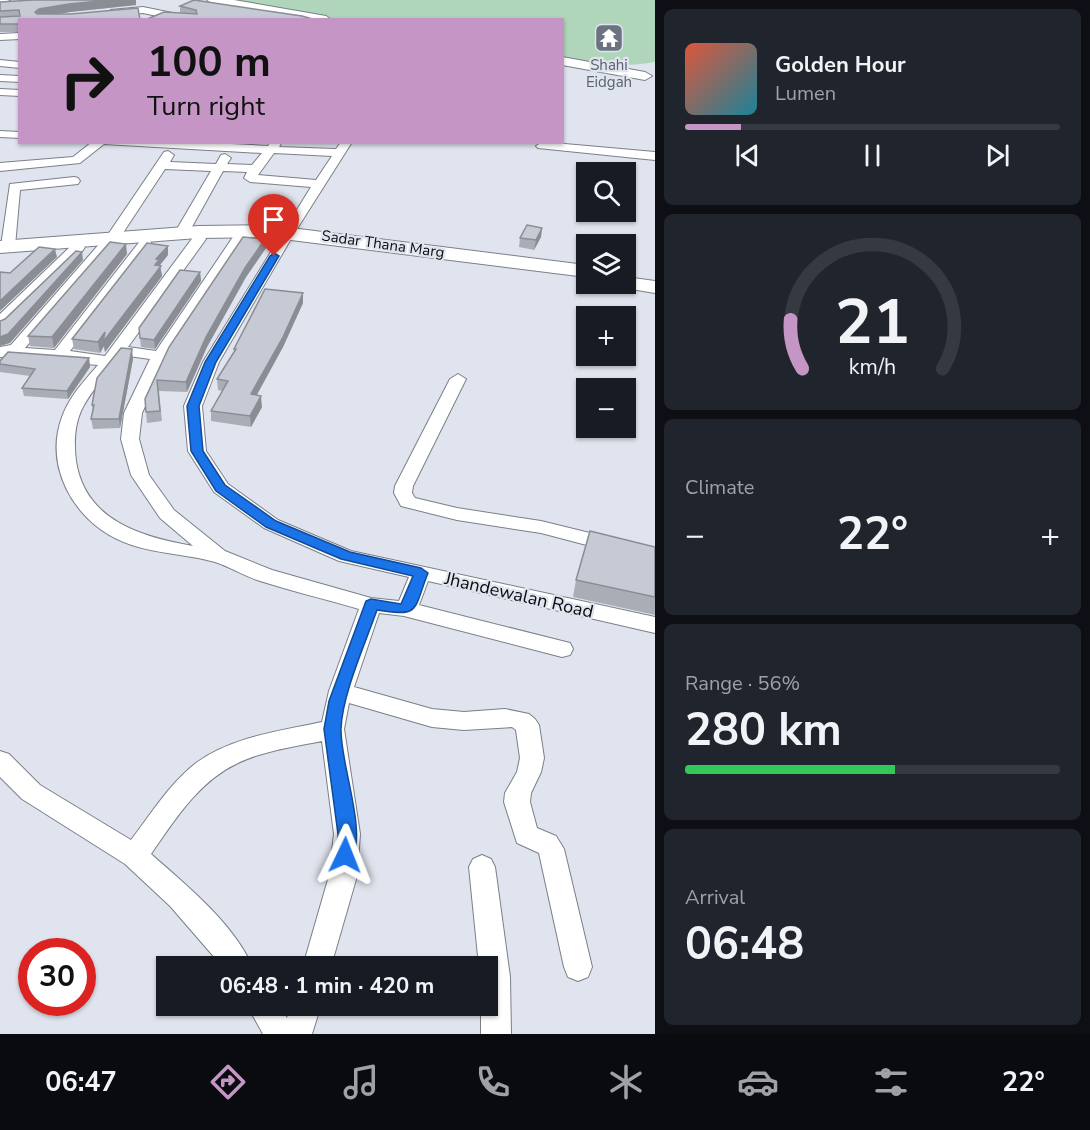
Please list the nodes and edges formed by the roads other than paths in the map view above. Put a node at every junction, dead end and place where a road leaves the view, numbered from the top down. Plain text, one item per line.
1 (196, 0) edge
2 (213, 0) edge
3 (143, 5) edge
4 (107, 16) edge
5 (172, 18) edge
6 (294, 18) edge
7 (315, 18) edge
8 (18, 36) edge
9 (2, 40) edge
10 (18, 43) edge
11 (564, 61) edge
12 (0, 63) edge
13 (18, 65) edge
14 (0, 68) edge
15 (18, 70) edge
16 (649, 72) edge
17 (0, 78) edge
18 (18, 79) edge
19 (0, 92) edge
20 (18, 93) edge
21 (655, 93) edge
22 (0, 134) edge
23 (18, 135) edge
24 (97, 144) edge
25 (174, 144) edge
26 (275, 146) edge
27 (542, 146) dead end
28 (230, 148) junction
29 (343, 148) edge
30 (655, 156) edge
31 (162, 165) junction
32 (0, 167) edge
33 (219, 168) junction
34 (255, 169) junction
35 (74, 181) dead end
36 (319, 184) junction
37 (287, 235) junction
38 (190, 236) junction
39 (240, 237) junction
40 (109, 242) junction
41 (145, 244) junction
42 (78, 247) junction
43 (2, 251) edge
44 (576, 270) edge
45 (576, 277) edge
46 (636, 278) edge
47 (655, 280) edge
48 (636, 284) edge
49 (655, 287) edge
50 (0, 323) edge
51 (6, 352) edge
52 (59, 355) junction
53 (113, 355) junction
54 (160, 356) junction
55 (458, 379) dead end
56 (218, 556) junction
57 (655, 556) edge
58 (421, 573) junction
59 (371, 604) junction
60 (404, 609) junction
61 (655, 625) edge
62 (562, 649) dead end
63 (341, 691) junction
64 (332, 729) junction
65 (0, 762) edge
66 (134, 855) junction
67 (482, 867) dead end
68 (232, 956) edge
69 (320, 956) edge
70 (578, 967) dead end
71 (269, 1016) edge
72 (303, 1016) edge
73 (280, 1034) edge
74 (297, 1034) edge
75 (496, 1034) edge

1 - 6 street
2 - 7 street
3 - 4 street
3 - 5 street
8 - 9 street
9 - 10 street
11 - 16 street
12 - 13 street
14 - 15 street
16 - 21 street
17 - 18 street
19 - 20 street
22 - 23 street
24 - 32 street
25 - 28 street
25 - 31 street
26 - 28 street
26 - 29 street
26 - 34 street
27 - 30 street
28 - 33 street
29 - 36 street, Jhandewalan Road
31 - 33 street
31 - 40 street
33 - 34 street
33 - 38 street
34 - 36 street
35 - 43 street
36 - 37 street, Jhandewalan Road
37 - 38 street, Sadar Thana Marg
37 - 39 street, Sadar Thana Marg
37 - 44 street, Sadar Thana Marg
37 - 45 street, Sadar Thana Marg
37 - 58 street, Jhandewalan Road
38 - 39 street, Sadar Thana Marg
38 - 40 street, Sadar Thana Marg
38 - 41 street, Sadar Thana Marg
38 - 53 street
39 - 54 street
40 - 41 street, Sadar Thana Marg
40 - 42 street, Sadar Thana Marg
40 - 43 street, Sadar Thana Marg
40 - 51 street
41 - 52 street
42 - 43 street, Sadar Thana Marg
42 - 50 street
46 - 47 street
48 - 49 street
51 - 52 street
52 - 53 street
53 - 54 street
53 - 56 street
54 - 56 street
55 - 57 street
56 - 59 street
58 - 60 street
58 - 61 street, Jhandewalan Road
59 - 60 street
59 - 63 street
60 - 62 street
63 - 64 street
63 - 70 street
64 - 66 street
64 - 69 street
65 - 66 street
66 - 68 street
67 - 75 street
71 - 73 street
72 - 74 street

